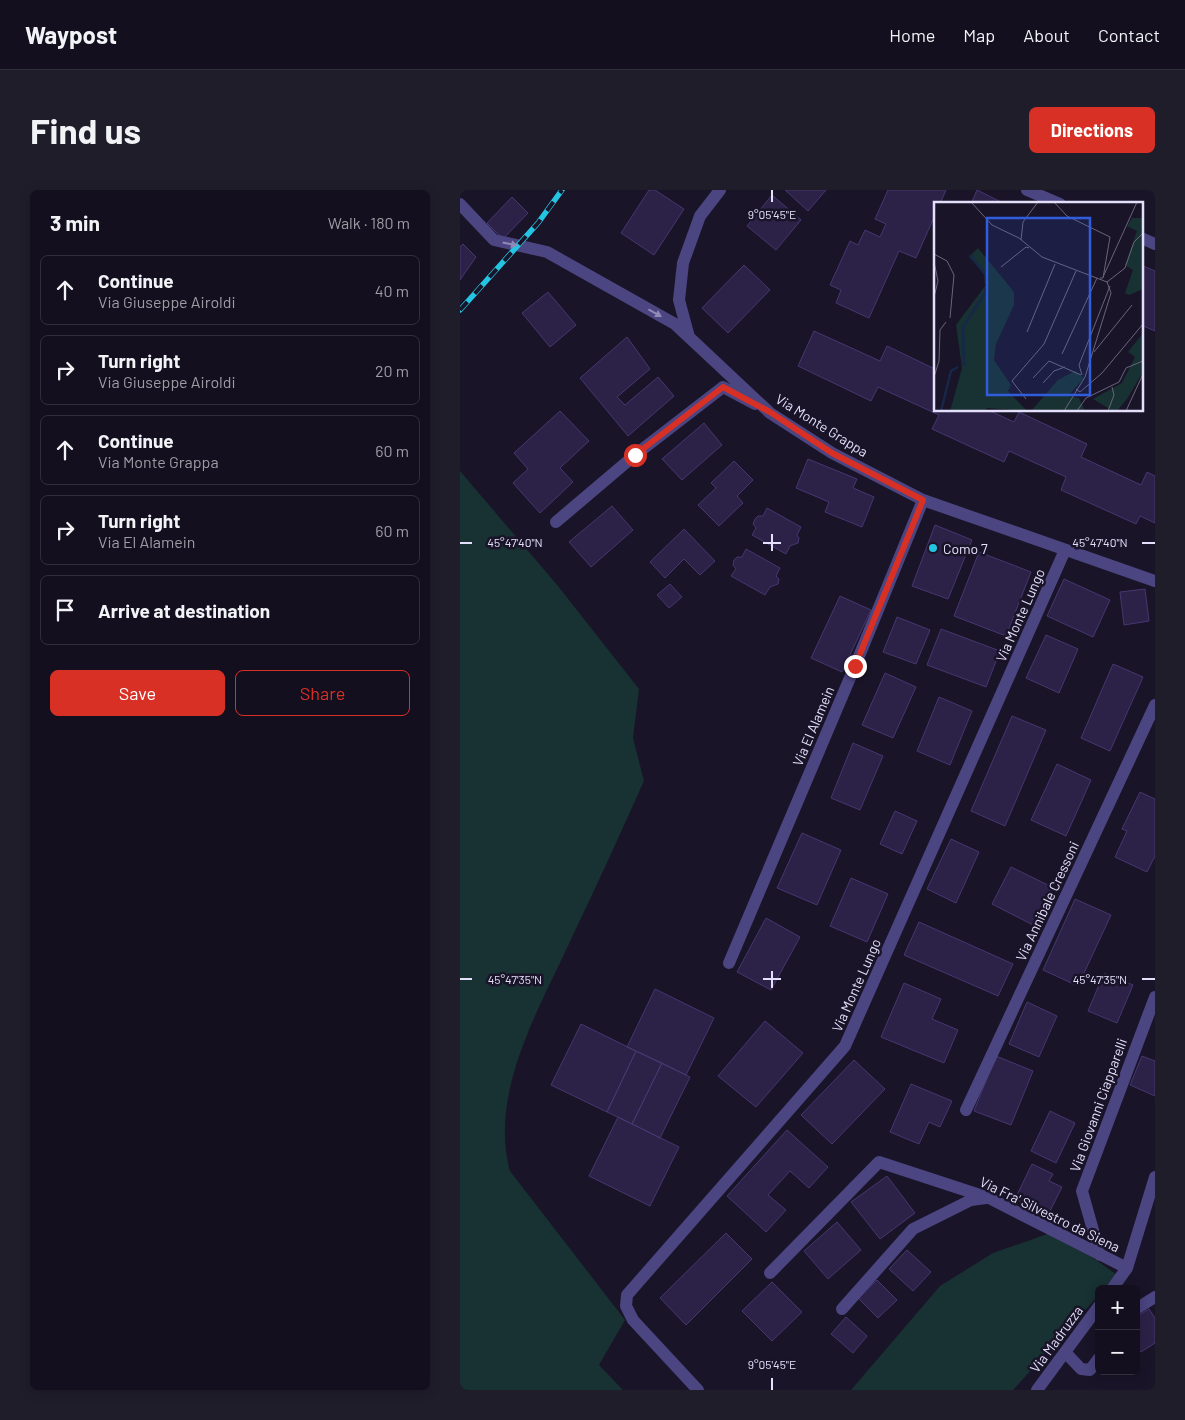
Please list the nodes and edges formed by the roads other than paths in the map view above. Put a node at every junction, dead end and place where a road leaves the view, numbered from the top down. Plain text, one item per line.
1 (720, 190) edge
2 (1028, 190) edge
3 (1055, 202) edge
4 (460, 204) edge
5 (1142, 238) edge
6 (1155, 244) edge
7 (689, 337) junction
8 (770, 412) junction
9 (923, 500) junction
10 (556, 522) dead end
11 (1065, 550) junction
12 (1155, 581) edge
13 (1155, 705) edge
14 (729, 963) dead end
15 (1155, 996) edge
16 (966, 1110) dead end
17 (1155, 1177) edge
18 (989, 1198) junction
19 (1100, 1255) junction
20 (1127, 1268) junction
21 (770, 1272) dead end
22 (1115, 1285) edge
23 (1155, 1297) edge
24 (1140, 1307) edge
25 (842, 1309) dead end
26 (1095, 1311) edge
27 (1065, 1352) junction
28 (1095, 1363) edge
29 (698, 1390) edge
30 (1037, 1390) edge

1 - 7 street
2 - 3 street
4 -> 7 street, Via Monte Grappa
5 - 6 street
7 - 8 street, Via Monte Grappa
8 - 9 street, Via Monte Grappa
8 - 10 street
9 - 11 street, Via Monte Grappa
9 - 14 street, Via El Alamein
11 - 12 street, Via Monte Grappa
11 - 29 street, Via Monte Lungo
13 - 16 street, Via Annibale Cressoni
15 - 19 street, Via Giovanni Ciapparelli
17 - 20 street
18 - 19 street, Via Fra' Silvestro da Siena
18 - 21 street, Via Fra' Silvestro da Siena
18 - 25 street
19 - 20 street, Via Fra' Silvestro da Siena
20 - 22 street
23 - 24 street
26 - 27 street, Via Madruzza
27 - 28 street
27 - 30 street, Via Madruzza

